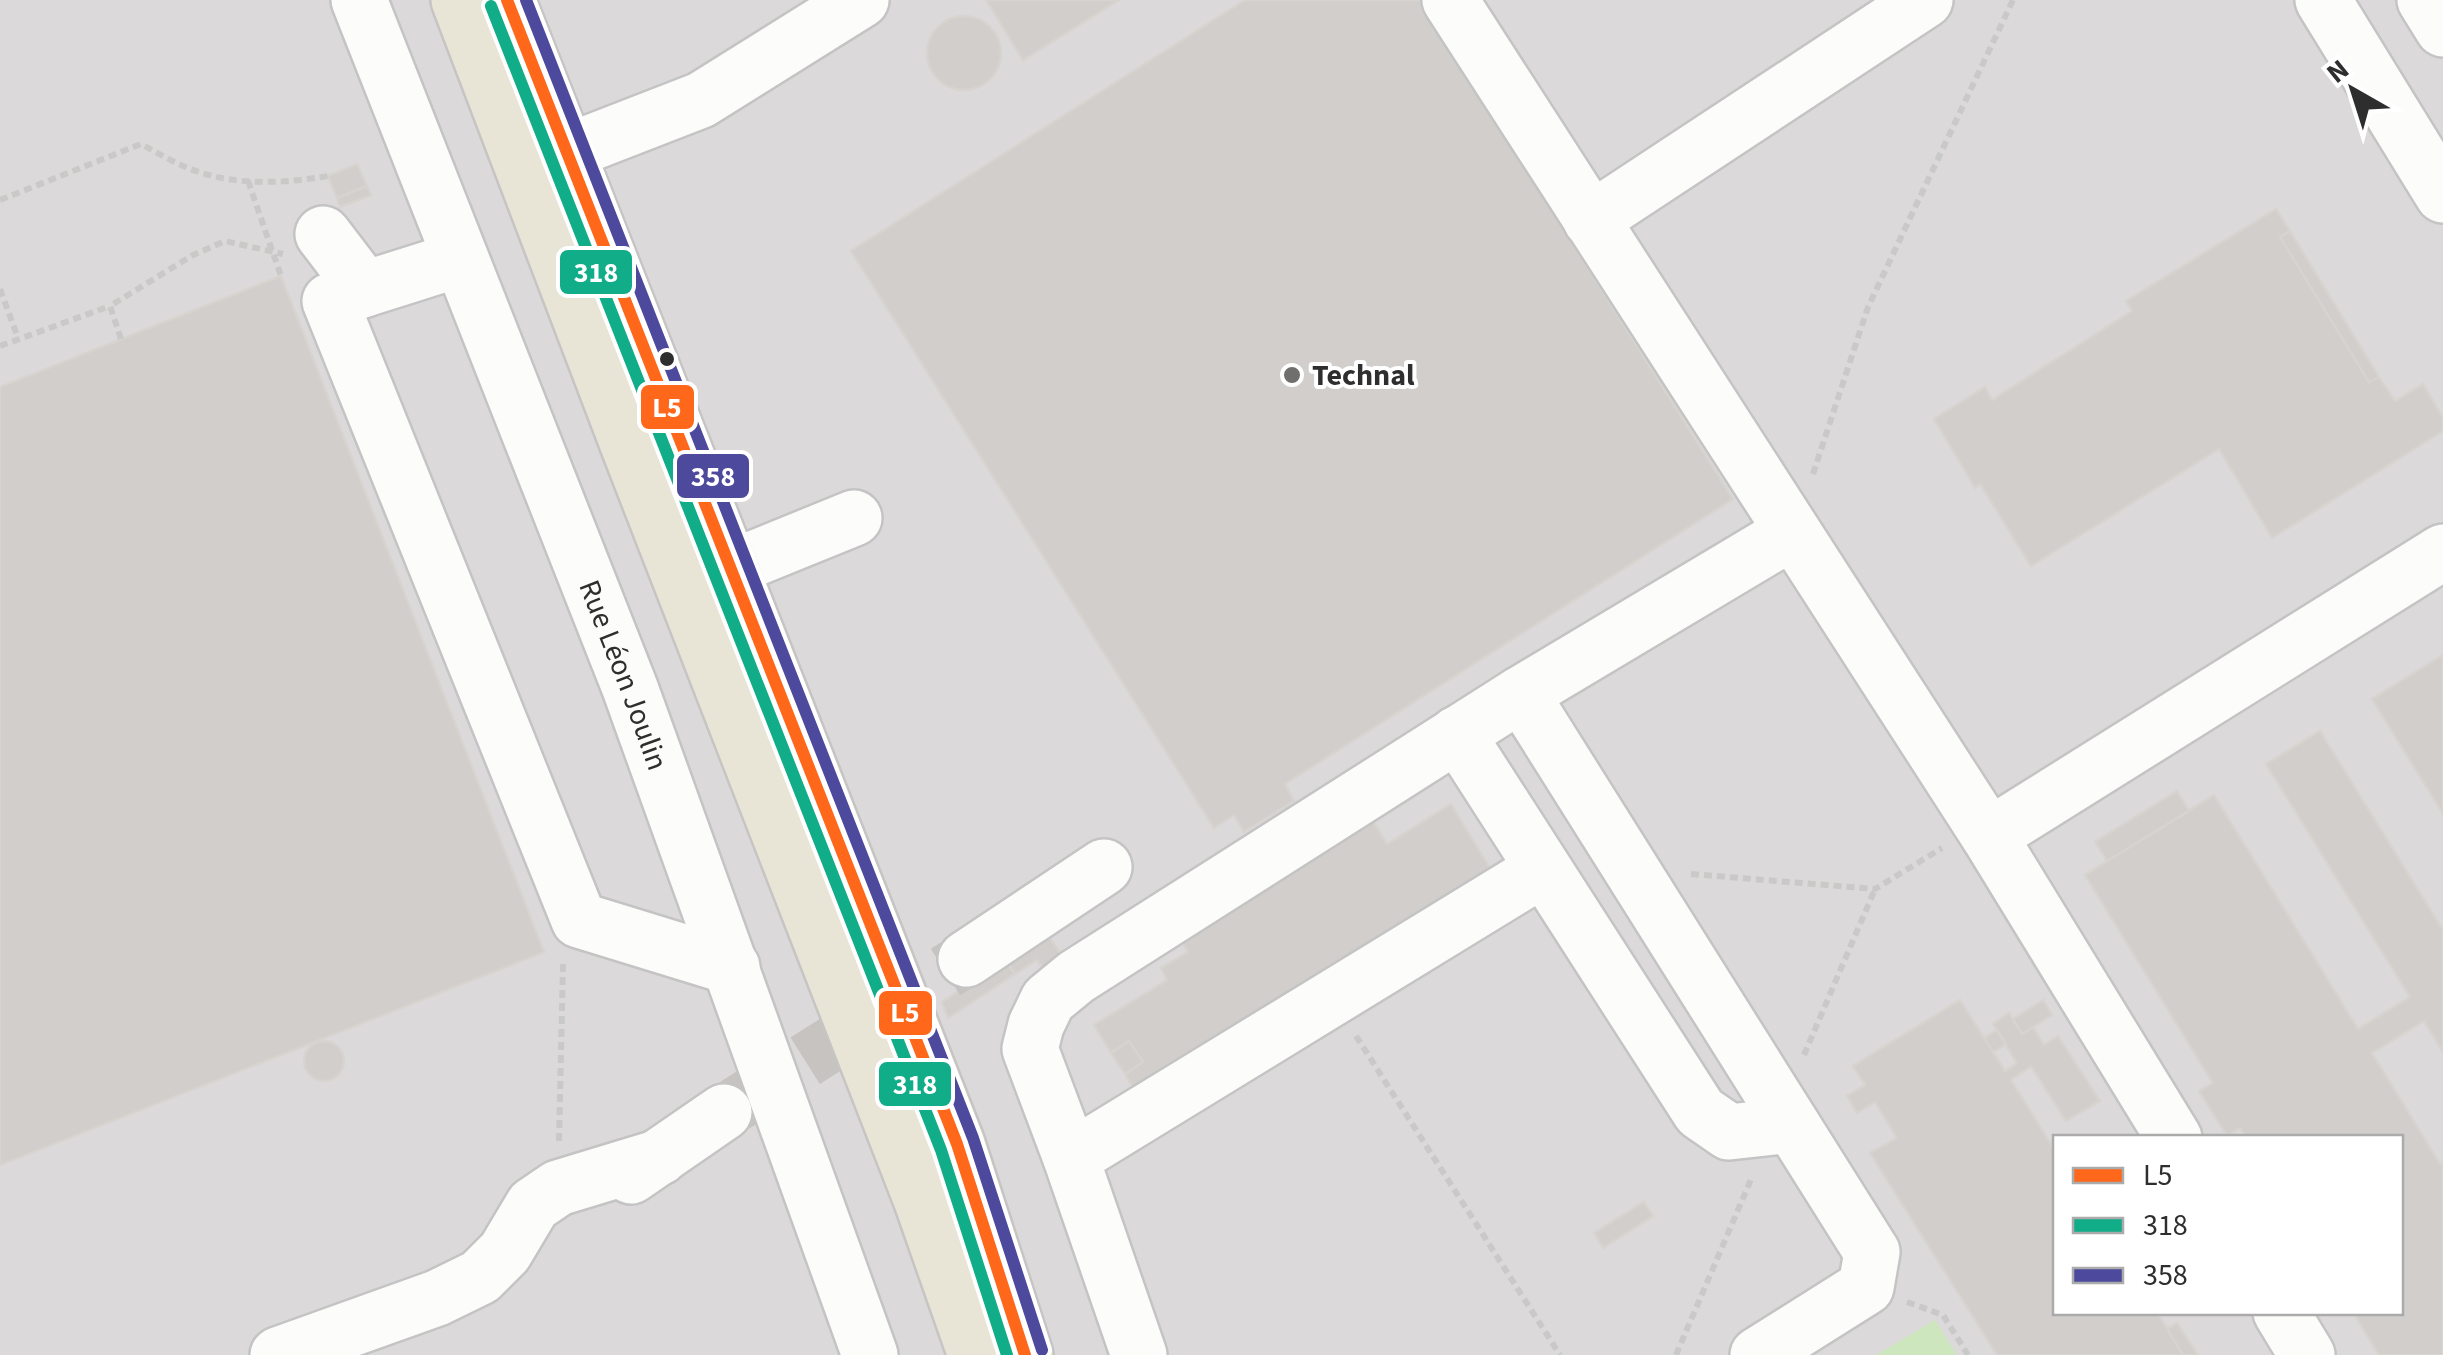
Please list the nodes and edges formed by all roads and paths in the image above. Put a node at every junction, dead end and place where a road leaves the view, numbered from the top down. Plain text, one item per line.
1 (359, 0) edge
2 (460, 0) edge
3 (507, 0) edge
4 (860, 0) edge
5 (1450, 0) edge
6 (1926, 0) edge
7 (2013, 0) edge
8 (2323, 0) edge
9 (2425, 0) edge
10 (2443, 29) edge
11 (567, 152) junction
12 (328, 176) dead end
13 (248, 181) junction
14 (2443, 195) edge
15 (0, 200) edge
16 (1591, 220) junction
17 (322, 234) dead end
18 (272, 252) junction
19 (460, 259) junction
20 (281, 276) dead end
21 (0, 289) edge
22 (366, 289) junction
23 (110, 306) junction
24 (18, 338) junction
25 (120, 339) dead end
26 (0, 346) edge
27 (1801, 508) junction
28 (854, 518) dead end
29 (2443, 552) edge
30 (731, 568) junction
31 (1522, 694) junction
32 (1457, 734) junction
33 (1985, 829) junction
34 (1104, 867) dead end
35 (1543, 869) junction
36 (1632, 869) junction
37 (966, 960) tunnel mouth
38 (732, 967) junction
39 (1329, 1002) junction
40 (560, 1034) dead end
41 (724, 1112) tunnel mouth
42 (1792, 1125) junction
43 (2172, 1135) edge
44 (660, 1156) junction
45 (1072, 1158) junction
46 (558, 1188) junction
47 (505, 1252) junction
48 (2283, 1315) edge
49 (278, 1355) edge
50 (870, 1355) edge
51 (976, 1355) edge
52 (1025, 1355) edge
53 (1139, 1355) edge
54 (1560, 1355) edge
55 (1758, 1355) edge
56 (2307, 1355) edge

1 - 19 street, Rue Léon Joulin
2 - 51 main road
3 - 11 main road
4 - 11 street
5 - 16 street
6 - 16 street
7 - 27 path
8 - 14 street
9 - 10 street
11 - 30 main road
12 - 13 path
13 - 15 path
13 - 18 path
16 - 27 street
17 - 22 street
18 - 20 path
18 - 23 path
19 - 22 street
19 - 38 street, Rue Léon Joulin
21 - 24 path
22 - 38 street
23 - 24 path
23 - 25 path
24 - 26 path
27 - 31 street
27 - 33 street
28 - 30 street
29 - 33 street
30 - 52 main road
31 - 32 street
31 - 36 street
32 - 35 street
32 - 45 street
33 - 36 path
33 - 43 street
34 - 37 street
35 - 39 street
35 - 42 street
36 - 42 street
38 - 50 street, Rue Léon Joulin
39 - 45 street
39 - 54 path
40 - 46 path
41 - 44 street
42 - 55 street
44 - 46 street
44 - 47 street
45 - 53 street
46 - 47 street
47 - 49 street
48 - 56 street

